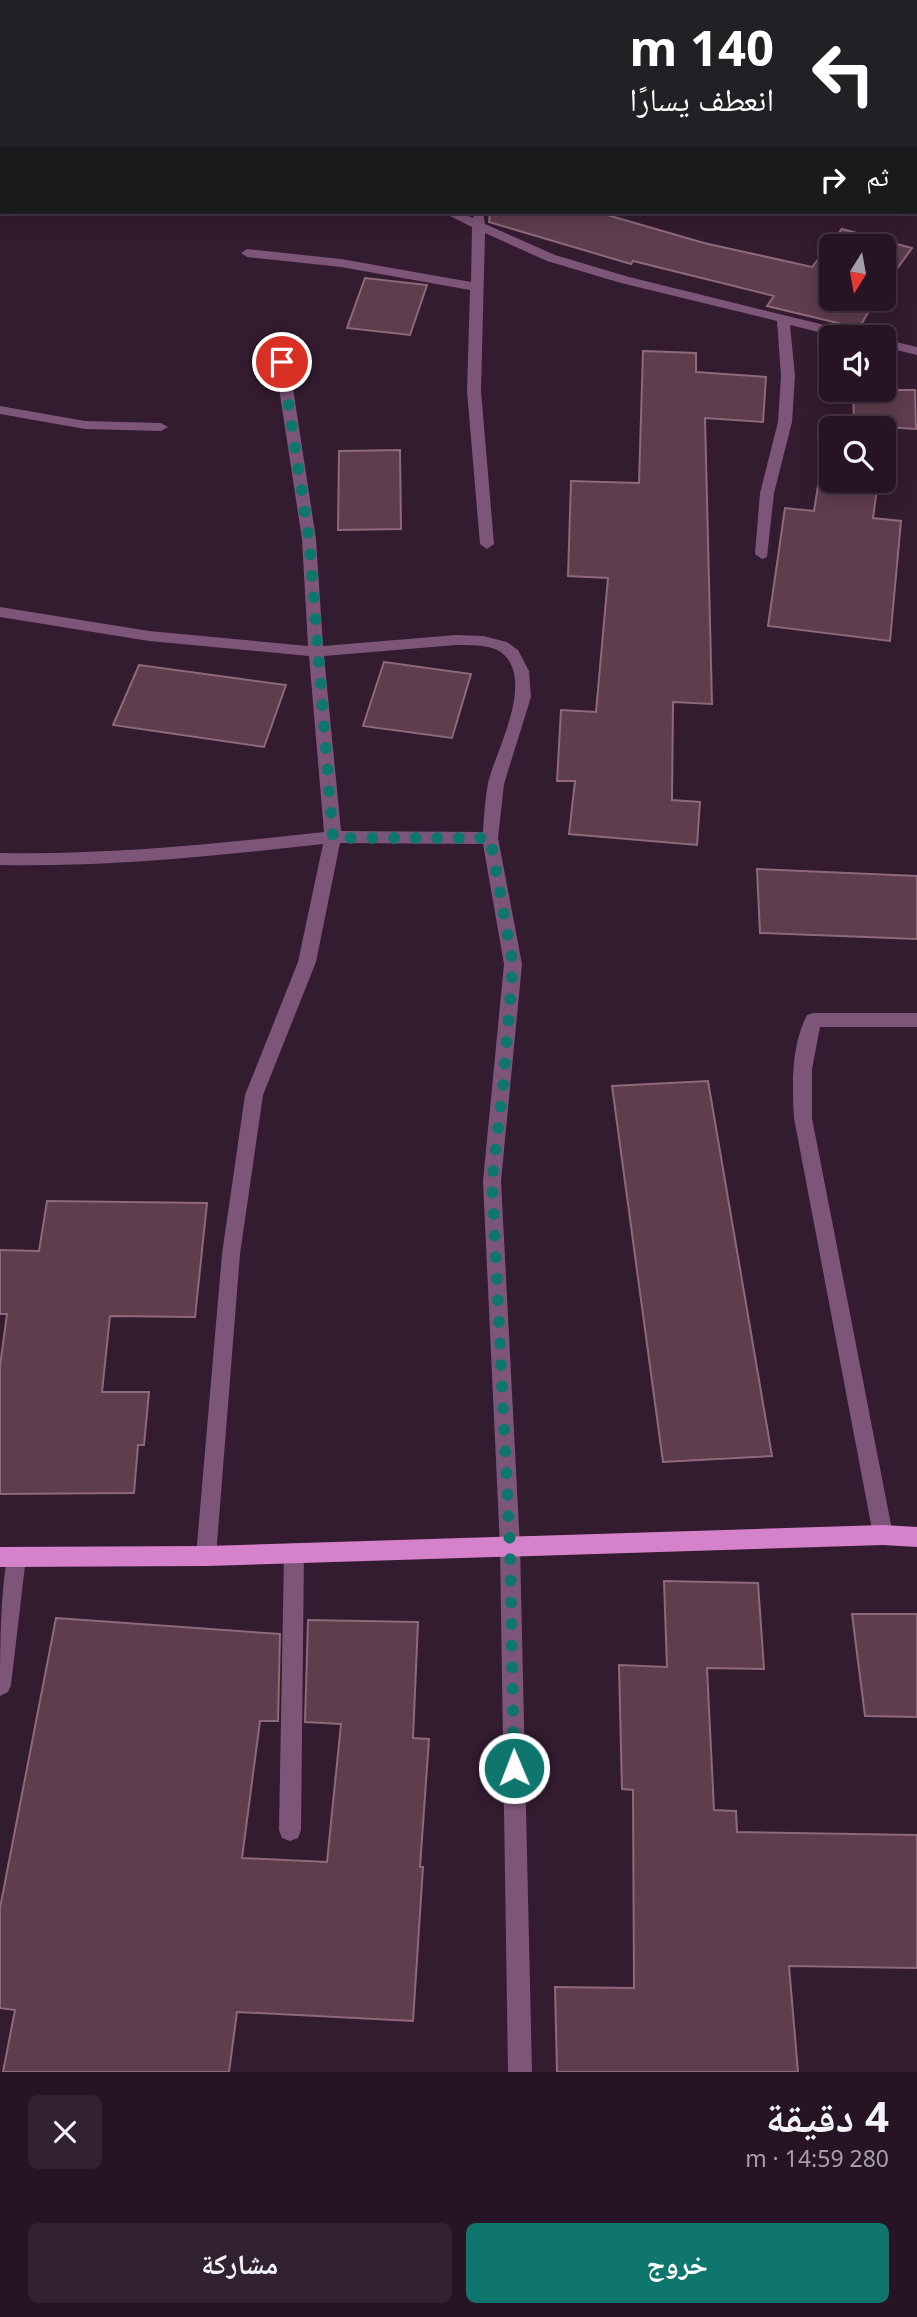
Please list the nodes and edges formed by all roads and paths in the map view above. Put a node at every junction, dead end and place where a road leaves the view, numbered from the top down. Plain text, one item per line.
1 (458, 214) edge
2 (479, 218) edge
3 (247, 253) dead end
4 (476, 288) junction
5 (783, 319) junction
6 (819, 328) edge
7 (896, 347) edge
8 (917, 351) edge
9 (282, 362) dead end
10 (0, 410) edge
11 (160, 427) dead end
12 (486, 544) dead end
13 (762, 554) dead end
14 (0, 612) edge
15 (316, 652) junction
16 (333, 838) junction
17 (490, 838) junction
18 (0, 859) edge
19 (917, 1020) edge
20 (883, 1535) junction
21 (917, 1537) edge
22 (510, 1547) junction
23 (294, 1553) junction
24 (206, 1556) junction
25 (8, 1557) edge
26 (0, 1685) edge
27 (289, 1830) dead end
28 (520, 2072) edge

1 - 2 street
2 - 4 street
2 - 5 street
3 - 4 street
4 - 12 street
5 - 6 street
5 - 13 street
7 - 8 street
9 - 15 street
10 - 11 street
14 - 15 street
15 - 16 street
15 - 17 street
16 - 17 street
16 - 18 street
16 - 24 street
17 - 22 street
19 - 20 street
20 - 21 main road
20 - 22 main road
22 - 23 main road
22 - 28 street
23 - 24 main road
23 - 27 street
24 - 25 main road
25 - 26 street

